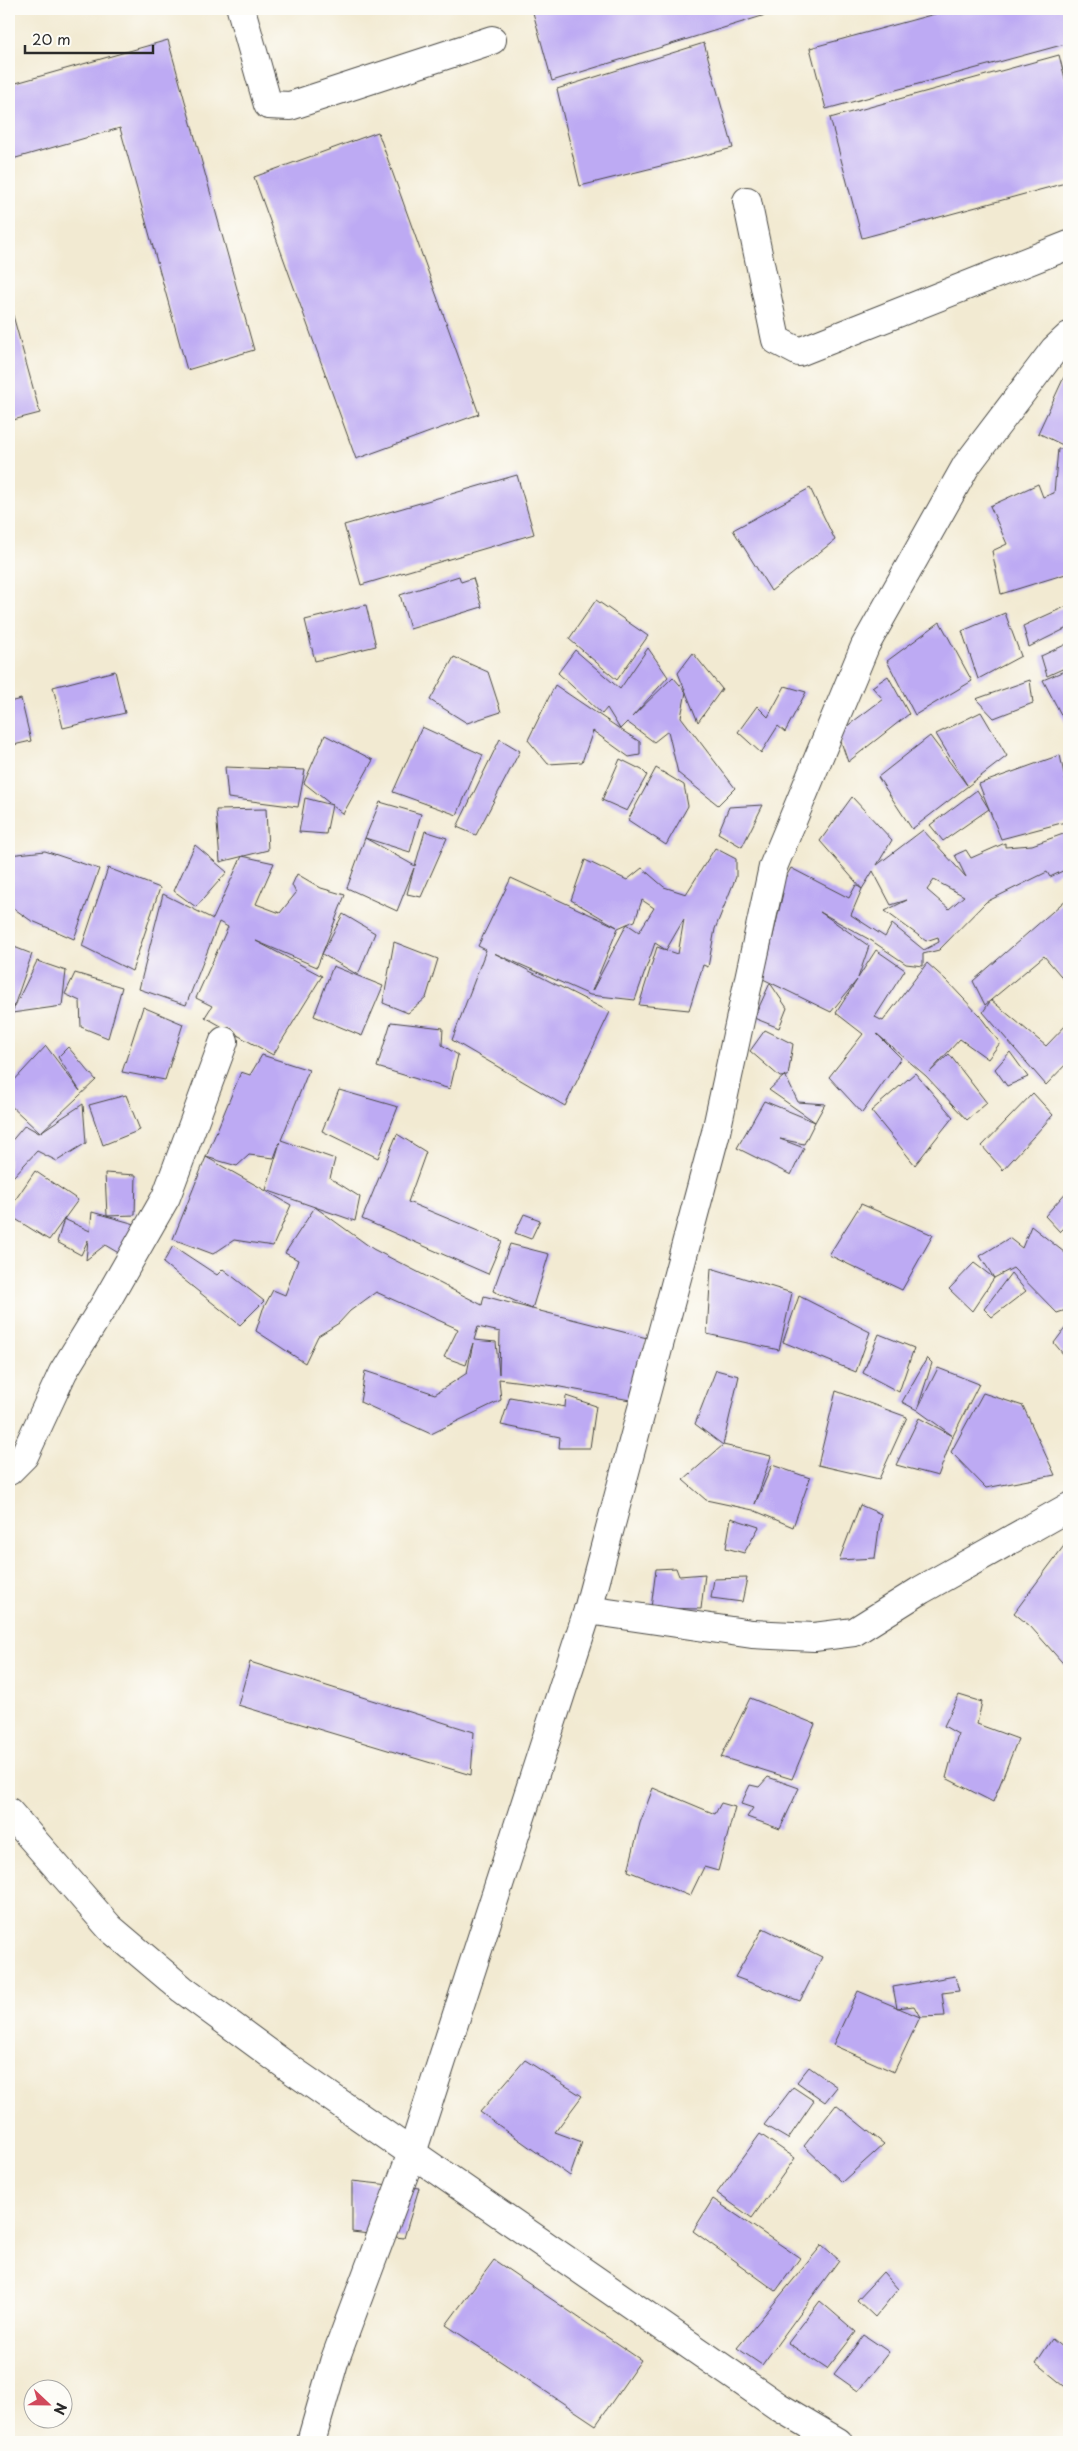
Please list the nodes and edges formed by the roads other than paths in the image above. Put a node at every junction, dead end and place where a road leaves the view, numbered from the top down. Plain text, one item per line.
1 (242, 9) edge
2 (492, 40) dead end
3 (747, 201) dead end
4 (1069, 245) edge
5 (1069, 336) edge
6 (224, 1041) dead end
7 (9, 1471) edge
8 (1069, 1507) edge
9 (588, 1610) junction
10 (9, 1812) edge
11 (412, 2153) junction
12 (311, 2442) edge
13 (838, 2442) edge

1 - 2 street
3 - 4 street
5 - 9 street
6 - 7 street
8 - 9 street
9 - 11 street
10 - 11 street
11 - 12 street
11 - 13 street

